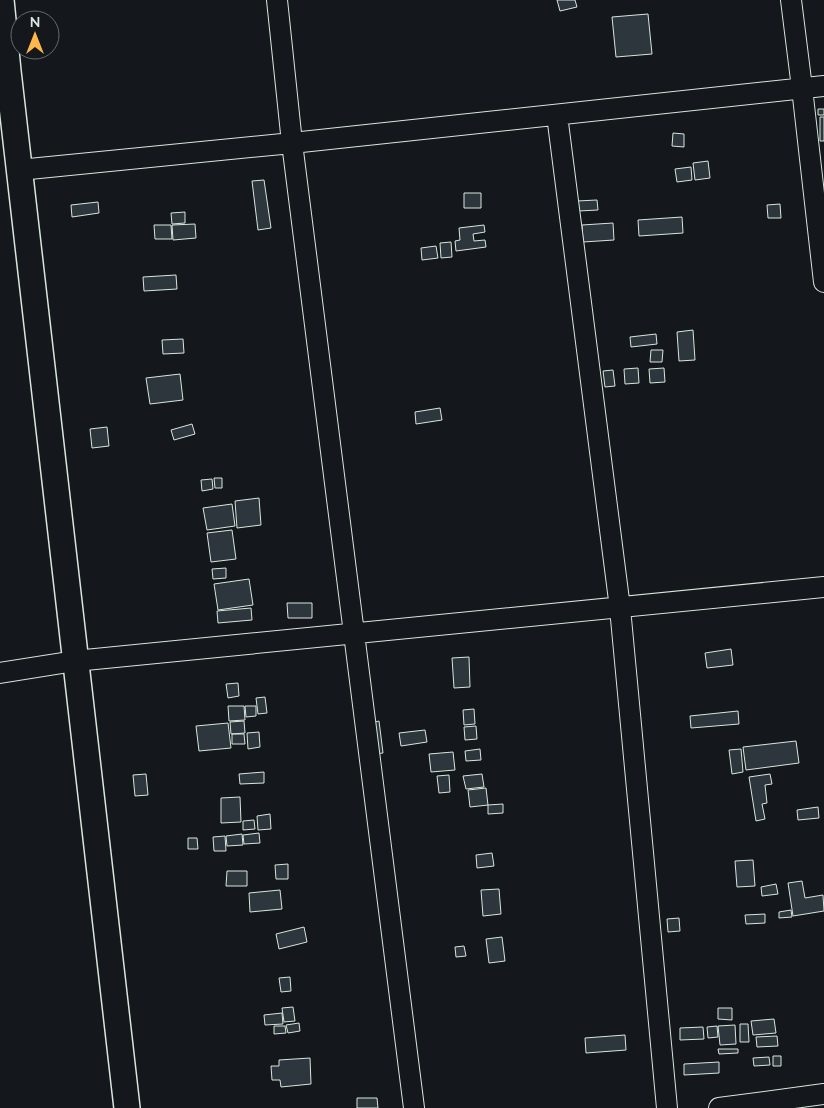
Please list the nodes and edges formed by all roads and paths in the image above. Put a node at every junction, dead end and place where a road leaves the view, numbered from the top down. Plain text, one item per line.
1 (1, 0) edge
2 (277, 0) edge
3 (791, 0) edge
4 (824, 86) edge
5 (802, 88) junction
6 (557, 114) junction
7 (292, 144) junction
8 (19, 170) junction
9 (824, 282) edge
10 (824, 587) edge
11 (620, 608) junction
12 (354, 634) junction
13 (75, 661) junction
14 (0, 673) edge
15 (824, 1094) edge
16 (127, 1108) edge
17 (414, 1108) edge
18 (668, 1108) edge
19 (718, 1108) edge

1 - 8 street
2 - 7 street
3 - 5 street
4 - 5 street
5 - 6 street
5 - 9 street
6 - 7 street
6 - 11 street
7 - 8 street
7 - 12 street
8 - 13 street
10 - 11 street
11 - 12 street
11 - 18 street
12 - 13 street
12 - 17 street
13 - 14 street
13 - 16 street
15 - 19 street

